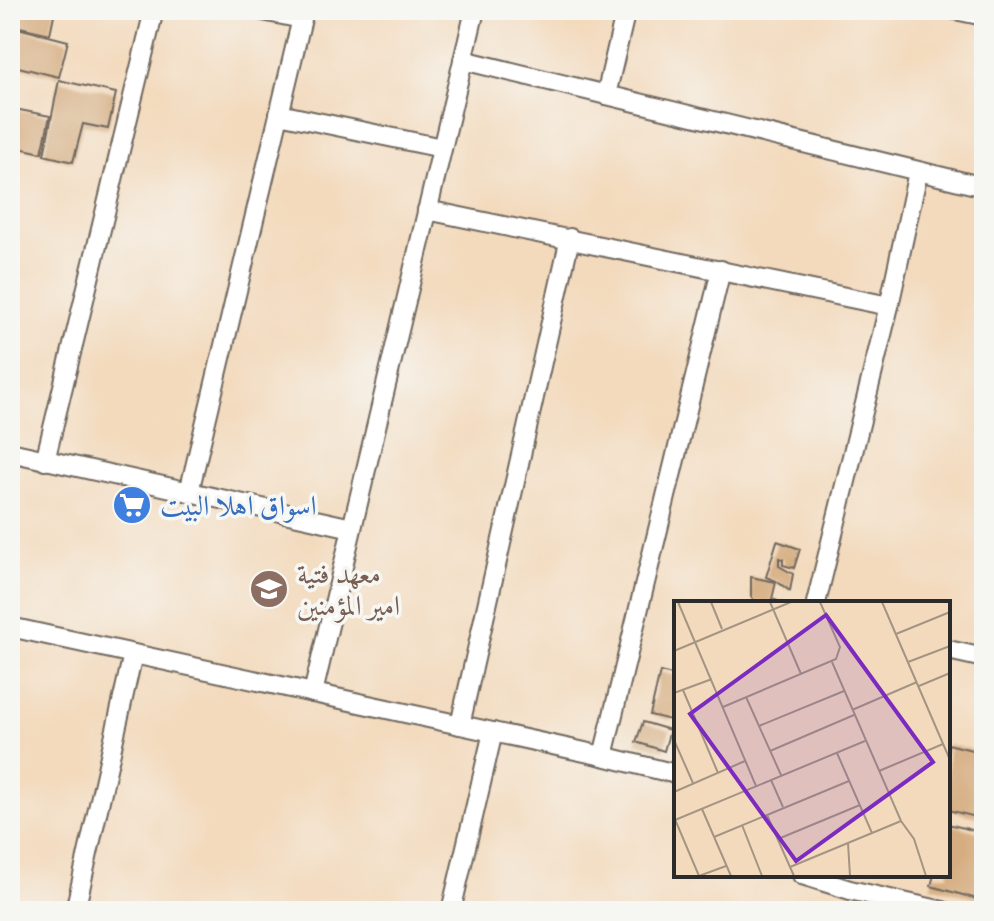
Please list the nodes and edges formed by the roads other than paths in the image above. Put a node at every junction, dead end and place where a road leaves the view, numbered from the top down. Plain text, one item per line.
1 (154, 10) edge
2 (258, 10) edge
3 (475, 10) edge
4 (626, 10) edge
5 (955, 10) edge
6 (303, 15) edge
7 (984, 16) edge
8 (463, 60) junction
9 (606, 95) junction
10 (279, 114) junction
11 (442, 148) junction
12 (918, 172) junction
13 (984, 187) edge
14 (427, 210) junction
15 (570, 238) junction
16 (721, 270) junction
17 (889, 306) junction
18 (10, 452) edge
19 (45, 461) junction
20 (189, 492) junction
21 (352, 528) junction
22 (816, 601) edge
23 (10, 627) edge
24 (950, 650) edge
25 (133, 654) junction
26 (984, 658) edge
27 (313, 693) junction
28 (460, 725) junction
29 (493, 732) junction
30 (603, 756) junction
31 (674, 774) edge
32 (808, 877) edge
33 (75, 911) edge
34 (451, 911) edge
35 (943, 911) edge

1 - 19 street
2 - 6 street
3 - 8 street
4 - 9 street
5 - 7 street
6 - 10 street
8 - 9 street
8 - 11 street
9 - 12 street
10 - 11 street
10 - 20 street
11 - 14 street
12 - 13 street
12 - 17 street
14 - 15 street
14 - 21 street
15 - 16 street
15 - 28 street
16 - 17 street
16 - 30 street
17 - 22 street
18 - 19 street
19 - 20 street
20 - 21 street
21 - 27 street
23 - 25 street
24 - 26 street
25 - 27 street
25 - 33 street
27 - 28 street
28 - 29 street
29 - 30 street
29 - 34 street
30 - 31 street
32 - 35 street

